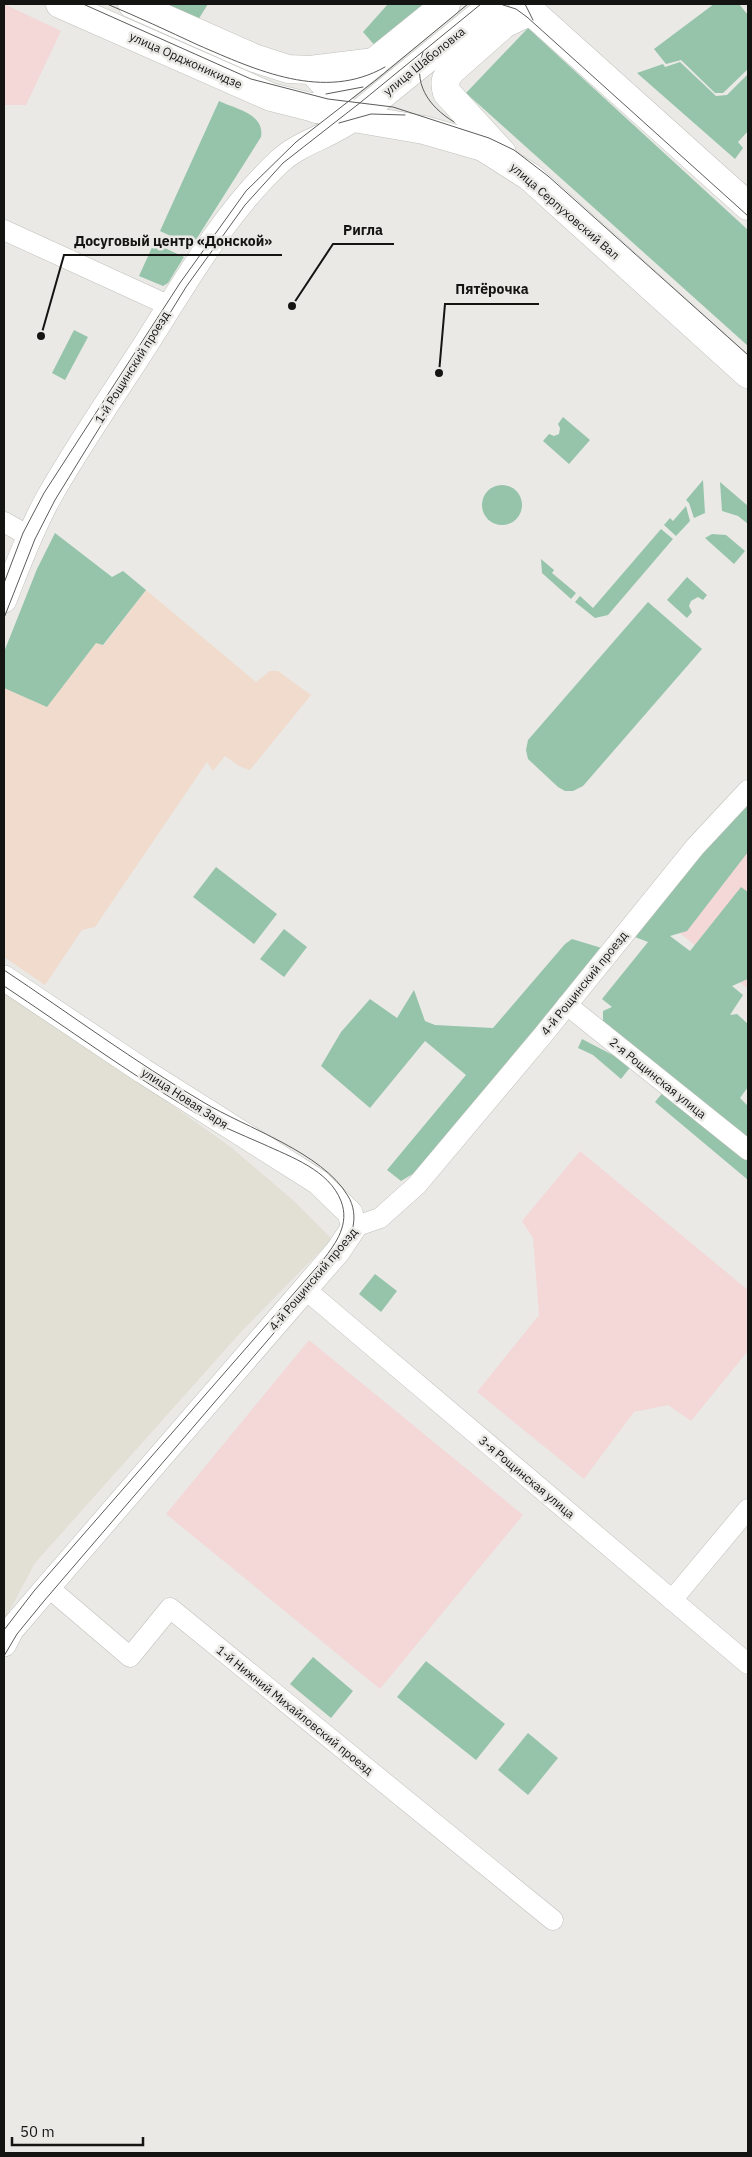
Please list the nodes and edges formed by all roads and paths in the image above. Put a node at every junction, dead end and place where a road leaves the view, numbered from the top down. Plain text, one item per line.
1 (60, 4) edge
2 (132, 4) edge
3 (446, 4) edge
4 (494, 4) edge
5 (527, 7) edge
6 (374, 62) junction
7 (310, 70) junction
8 (325, 102) junction
9 (354, 118) junction
10 (290, 152) junction
11 (514, 165) junction
12 (748, 206) edge
13 (4, 230) edge
14 (170, 306) junction
15 (748, 374) edge
16 (4, 522) edge
17 (30, 536) junction
18 (4, 600) edge
19 (748, 790) edge
20 (4, 978) edge
21 (567, 1005) junction
22 (748, 1150) edge
23 (354, 1227) junction
24 (305, 1289) junction
25 (748, 1509) edge
26 (48, 1587) junction
27 (672, 1600) junction
28 (4, 1644) edge
29 (748, 1664) edge
30 (553, 1920) dead end

1 - 8 main road, улица Орджоникидзе
2 - 7 main road
3 - 6 main road
4 - 9 main road, улица Шаболовка
5 - 11 main road
5 - 12 main road
6 - 7 main road
6 - 8 main road
7 - 8 street
8 - 9 main road, улица Серпуховский Вал
8 - 10 street, 1-й Рощинский проезд
9 - 10 street, 1-й Рощинский проезд
9 - 11 main road, улица Серпуховский Вал
10 - 14 street, 1-й Рощинский проезд
11 - 15 main road, улица Серпуховский Вал
13 - 14 street
14 - 17 street, 1-й Рощинский проезд
16 - 17 street
17 - 18 street, 1-й Рощинский проезд
19 - 21 street, 4-й Рощинский проезд
20 - 23 street, улица Новая Заря
21 - 22 street, 2-я Рощинская улица
21 - 23 street, 4-й Рощинский проезд
23 - 24 street, 4-й Рощинский проезд
24 - 26 street, 4-й Рощинский проезд
24 - 27 street, 3-я Рощинская улица
25 - 27 street
26 - 28 street, 4-й Рощинский проезд
26 - 30 street, 1-й Нижний Михайловский проезд
27 - 29 street, 3-я Рощинская улица

